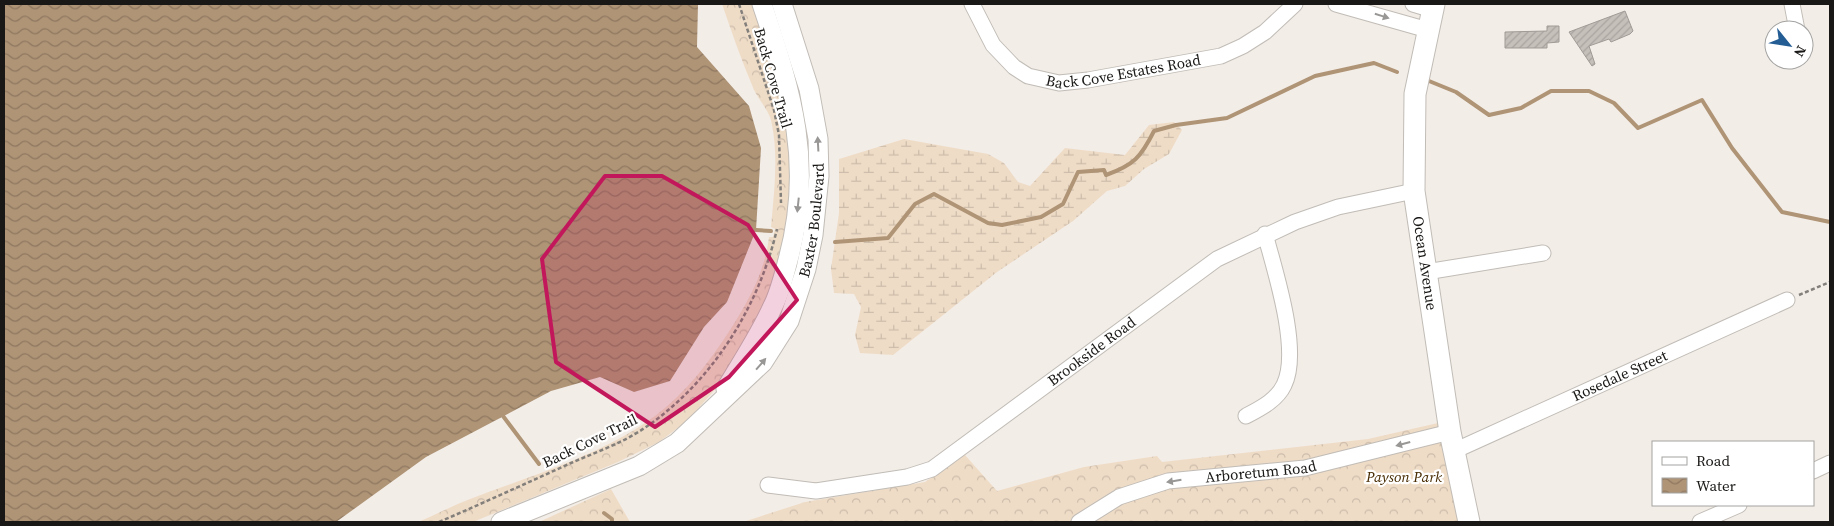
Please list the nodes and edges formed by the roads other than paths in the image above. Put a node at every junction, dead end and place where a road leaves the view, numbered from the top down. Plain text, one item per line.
1 (762, 4) edge
2 (782, 4) edge
3 (972, 4) edge
4 (1295, 4) edge
5 (1336, 4) edge
6 (1792, 4) edge
7 (1427, 12) edge
8 (1796, 20) edge
9 (1414, 191) junction
10 (1265, 234) junction
11 (1543, 253) dead end
12 (1426, 272) junction
13 (1787, 300) road end
14 (713, 410) junction
15 (1246, 416) dead end
16 (1452, 441) junction
17 (1830, 463) edge
18 (1814, 471) edge
19 (768, 484) dead end
20 (1736, 506) edge
21 (501, 522) edge
22 (1079, 522) edge
23 (1470, 522) edge
24 (1700, 522) edge

1 -> 14 street, Baxter Boulevard
14 -> 2 street, Baxter Boulevard
3 - 4 street, Back Cove Estates Road
5 -> 7 street
6 - 8 street
7 - 9 main road, Ocean Avenue
9 - 10 street, Brookside Road
9 - 12 main road, Ocean Avenue
10 - 15 street
10 - 19 street, Brookside Road
11 - 12 street
12 - 16 main road, Ocean Avenue
13 - 16 street, Rosedale Street
14 - 21 street, Baxter Boulevard
16 -> 22 street, Arboretum Road
16 - 23 main road, Ocean Avenue
17 - 18 street
20 - 24 street

